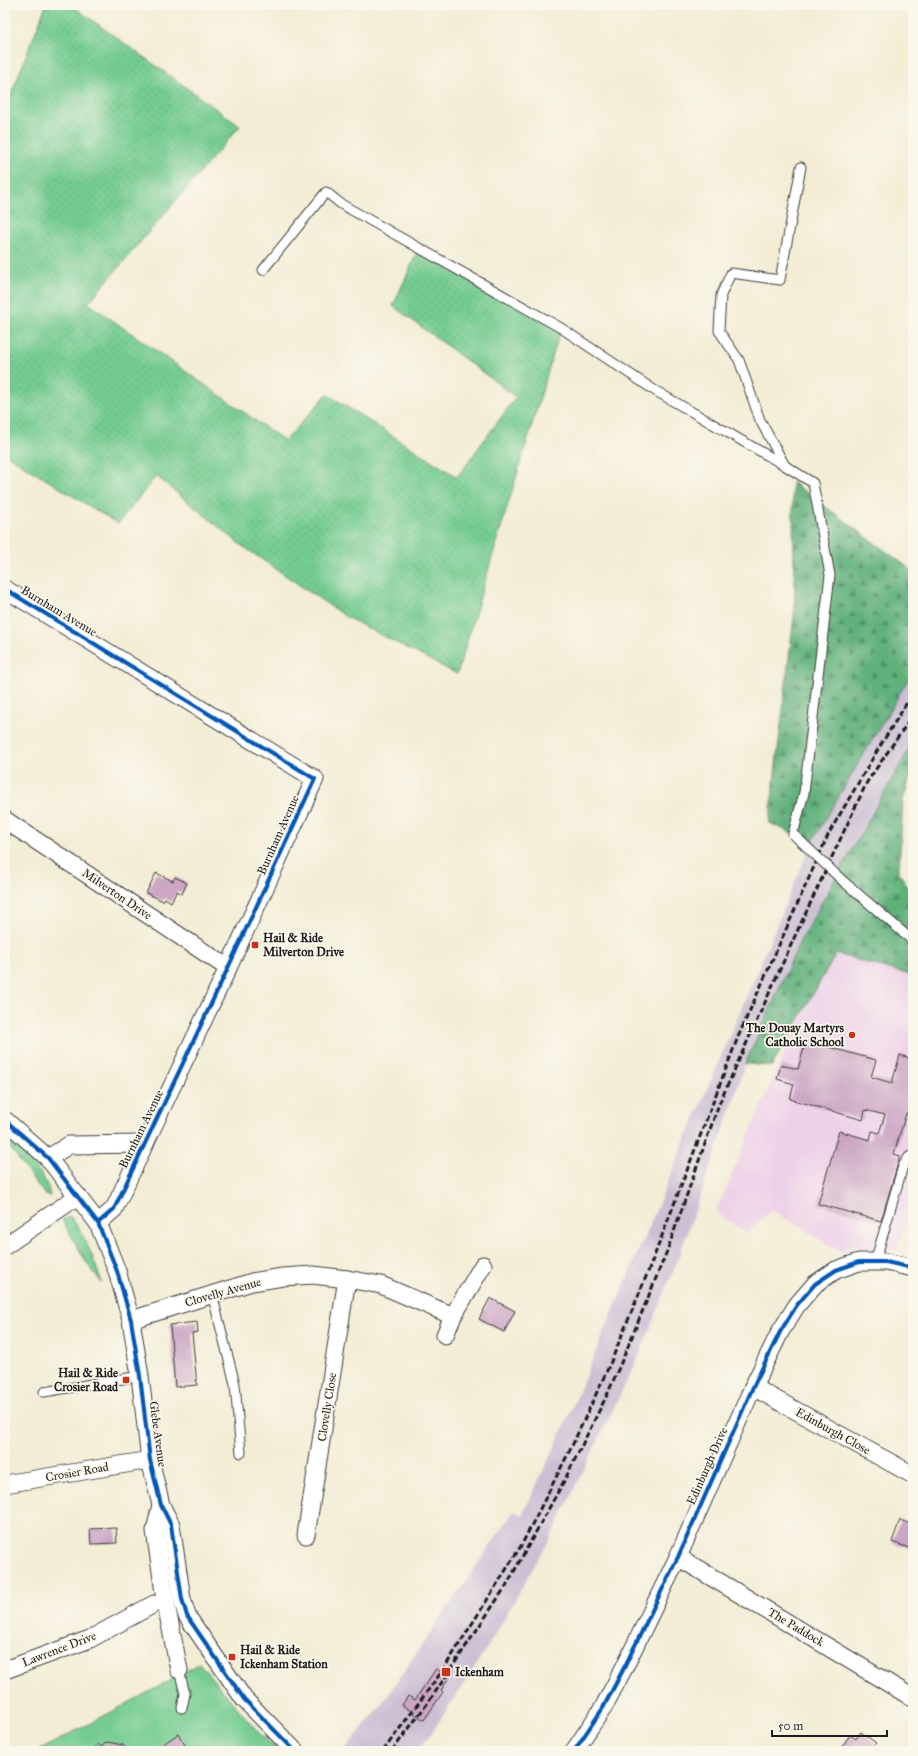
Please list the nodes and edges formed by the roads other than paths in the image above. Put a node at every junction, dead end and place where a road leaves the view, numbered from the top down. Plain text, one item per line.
1 (801, 167) dead end
2 (263, 270) dead end
3 (784, 465) junction
4 (5, 589) edge
5 (5, 820) edge
6 (913, 941) edge
7 (228, 968) junction
8 (5, 1120) edge
9 (146, 1144) junction
10 (913, 1155) edge
11 (48, 1158) junction
12 (78, 1196) junction
13 (98, 1223) junction
14 (5, 1246) edge
15 (875, 1262) junction
16 (483, 1265) dead end
17 (913, 1268) edge
18 (347, 1279) junction
19 (212, 1294) junction
20 (452, 1316) junction
21 (131, 1320) junction
22 (445, 1335) dead end
23 (140, 1376) junction
24 (753, 1387) junction
25 (44, 1392) dead end
26 (241, 1453) dead end
27 (150, 1460) junction
28 (913, 1475) edge
29 (5, 1484) edge
30 (161, 1505) junction
31 (306, 1535) dead end
32 (678, 1557) junction
33 (154, 1604) dead end
34 (5, 1670) edge
35 (179, 1670) joint
36 (913, 1698) edge
37 (182, 1708) dead end
38 (295, 1751) edge
39 (574, 1751) edge

1 - 3 lane
2 - 3 lane
3 - 6 lane, bridge
4 - 7 street, Burnham Avenue
5 - 7 street, Milverton Drive
7 - 9 street, Burnham Avenue
8 - 11 street, Glebe Avenue
9 - 11 street, Burnham Avenue
9 - 13 street, Burnham Avenue
10 - 15 lane
11 - 12 street, Glebe Avenue
12 - 13 street, Glebe Avenue
12 - 14 street
13 - 21 street, Glebe Avenue
15 - 17 street, Edinburgh Drive
15 - 24 street, Edinburgh Drive
16 - 20 street
18 - 19 street, Clovelly Avenue
18 - 20 street, Clovelly Avenue
18 - 31 street, Clovelly Close
19 - 21 street, Clovelly Avenue
19 - 26 lane
20 - 22 street
21 - 23 street, Glebe Avenue
23 - 25 lane
23 - 27 street, Glebe Avenue
24 - 28 street, Edinburgh Close
24 - 32 street, Edinburgh Drive
27 - 29 street, Crosier Road
27 - 30 street, Glebe Avenue
30 - 35 street, Glebe Avenue
30 - 38 street, Glebe Avenue
32 - 36 street, The Paddock
32 - 39 street, Edinburgh Drive
33 - 34 street, Lawrence Drive
35 - 37 lane

